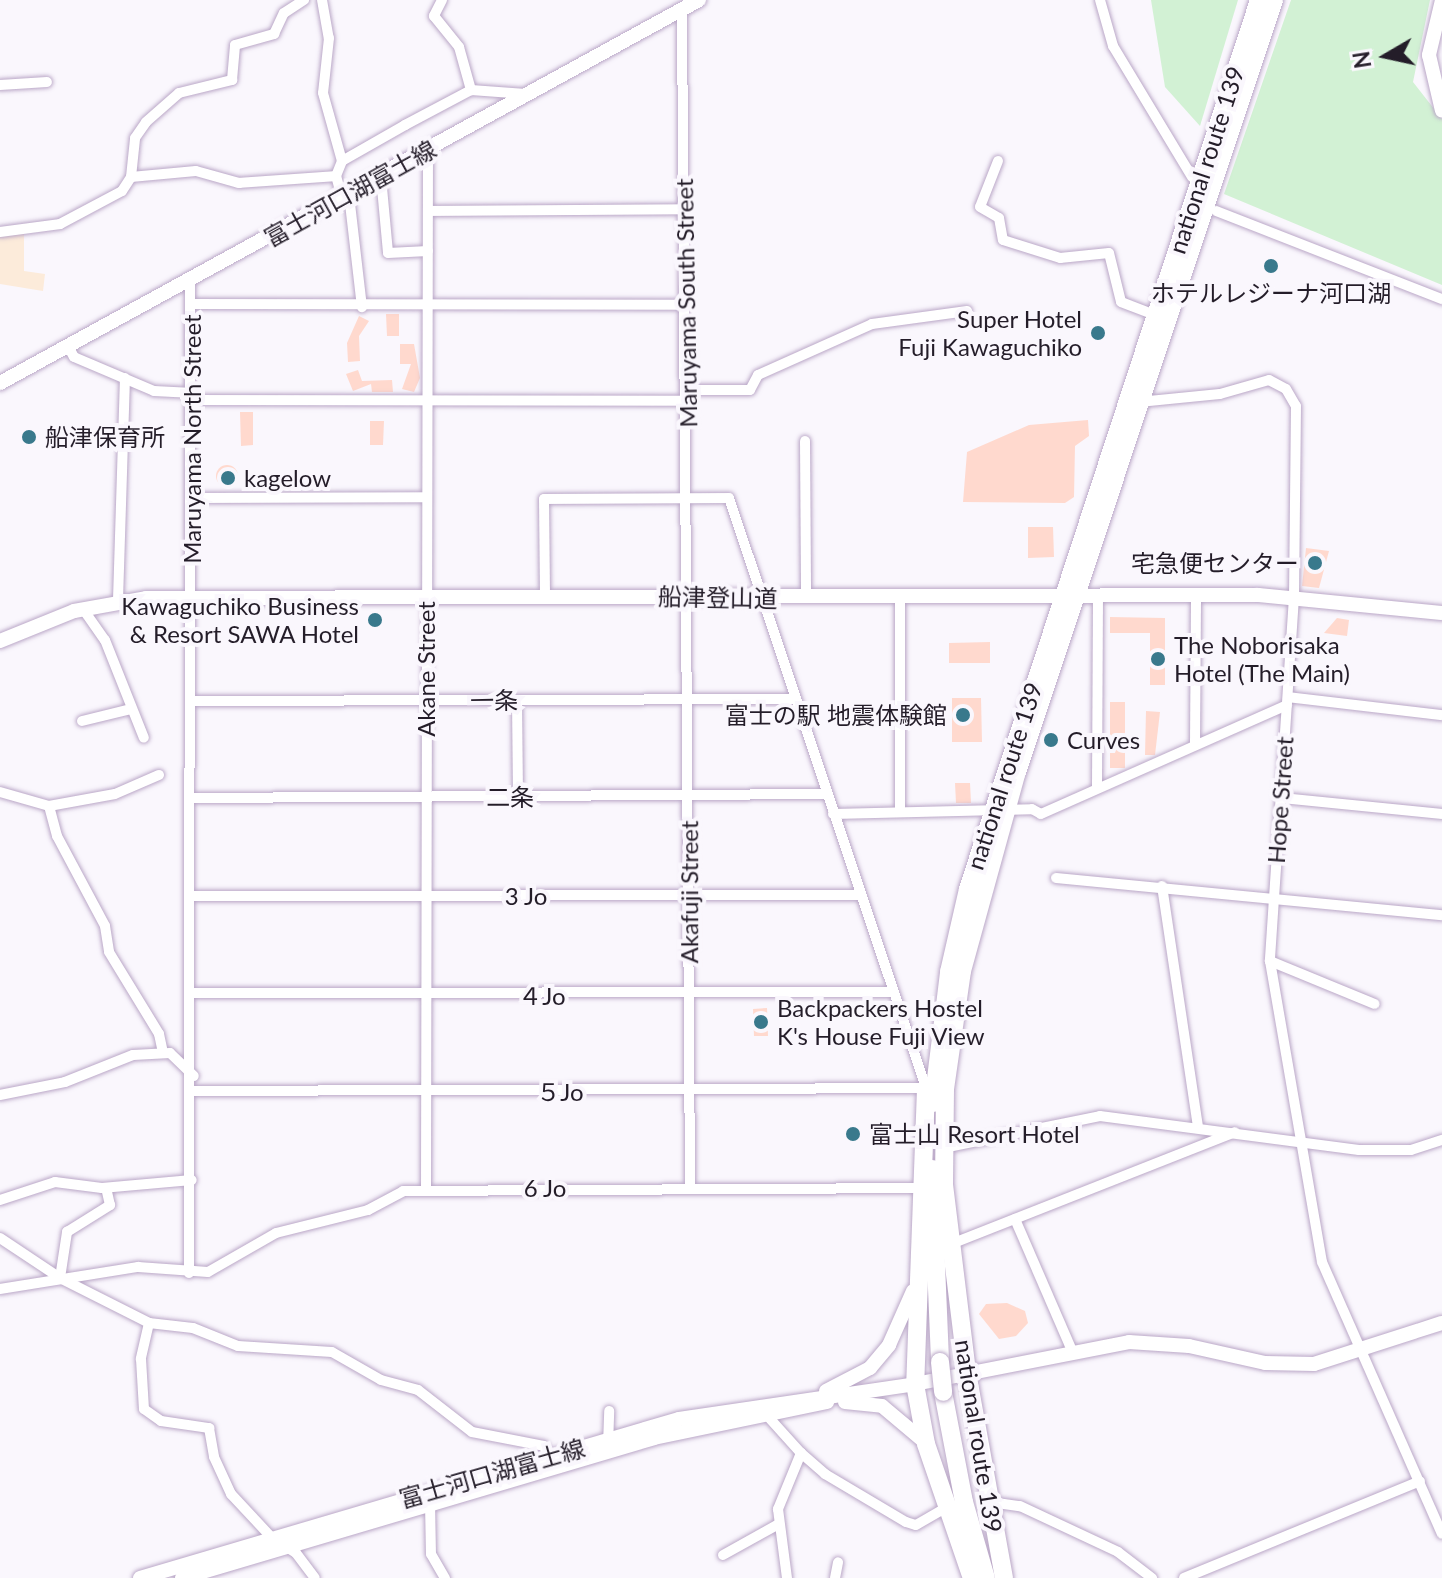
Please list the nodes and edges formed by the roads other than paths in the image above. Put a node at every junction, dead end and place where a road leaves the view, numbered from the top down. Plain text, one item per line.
1 (304, 0) edge
2 (322, 0) edge
3 (442, 0) edge
4 (699, 0) edge
5 (1100, 0) edge
6 (1250, 0) edge
7 (1259, 0) edge
8 (1274, 0) edge
9 (1286, 0) edge
10 (1442, 0) edge
11 (682, 9) junction
12 (1243, 69) junction
13 (47, 82) dead end
14 (0, 85) edge
15 (471, 90) junction
16 (526, 94) junction
17 (1442, 111) edge
18 (428, 150) junction
19 (342, 161) junction
20 (998, 161) dead end
21 (336, 176) junction
22 (131, 177) junction
23 (381, 177) junction
24 (1192, 177) dead end
25 (346, 196) junction
26 (684, 209) junction
27 (428, 211) junction
28 (1216, 211) dead end
29 (0, 232) edge
30 (428, 251) junction
31 (190, 280) junction
32 (1442, 299) edge
33 (193, 304) junction
34 (684, 305) junction
35 (362, 307) junction
36 (428, 307) junction
37 (967, 311) dead end
38 (1155, 315) junction
39 (69, 348) junction
40 (125, 378) junction
41 (0, 383) edge
42 (193, 396) junction
43 (686, 396) junction
44 (1139, 402) junction
45 (427, 403) junction
46 (805, 441) dead end
47 (427, 497) junction
48 (192, 498) junction
49 (689, 498) junction
50 (1070, 594) junction
51 (688, 596) junction
52 (900, 596) junction
53 (1196, 596) junction
54 (191, 597) junction
55 (426, 597) junction
56 (545, 597) junction
57 (1098, 597) junction
58 (1294, 597) junction
59 (762, 598) junction
60 (806, 598) junction
61 (118, 600) junction
62 (83, 609) junction
63 (1442, 613) edge
64 (0, 641) edge
65 (688, 699) junction
66 (795, 699) junction
67 (517, 700) junction
68 (194, 701) junction
69 (427, 701) junction
70 (1288, 701) junction
71 (131, 709) junction
72 (1442, 715) edge
73 (82, 721) dead end
74 (144, 738) dead end
75 (1195, 744) junction
76 (159, 775) dead end
77 (1097, 788) junction
78 (0, 792) edge
79 (827, 794) junction
80 (689, 796) junction
81 (427, 797) junction
82 (194, 798) junction
83 (518, 798) junction
84 (1282, 798) junction
85 (49, 806) junction
86 (998, 810) junction
87 (900, 811) junction
88 (833, 814) junction
89 (1442, 814) edge
90 (1056, 878) dead end
91 (1162, 886) junction
92 (690, 895) junction
93 (859, 895) junction
94 (194, 896) junction
95 (428, 896) junction
96 (1272, 898) junction
97 (1442, 915) edge
98 (1270, 961) junction
99 (892, 992) junction
100 (192, 993) junction
101 (427, 996) junction
102 (690, 996) junction
103 (1375, 1004) dead end
104 (163, 1053) junction
105 (935, 1060) junction
106 (194, 1076) junction
107 (926, 1088) junction
108 (194, 1091) junction
109 (426, 1092) junction
110 (690, 1092) junction
111 (0, 1095) edge
112 (1198, 1126) junction
113 (1236, 1132) junction
114 (1298, 1138) junction
115 (1442, 1140) edge
116 (943, 1148) junction
117 (192, 1180) junction
118 (106, 1188) junction
119 (690, 1188) junction
120 (919, 1188) junction
121 (426, 1189) junction
122 (0, 1200) edge
123 (1015, 1219) junction
124 (0, 1238) edge
125 (951, 1244) junction
126 (189, 1273) junction
127 (60, 1278) junction
128 (916, 1280) junction
129 (0, 1289) edge
130 (149, 1323) junction
131 (1442, 1323) edge
132 (1366, 1352) junction
133 (1073, 1353) junction
134 (967, 1372) junction
135 (915, 1384) junction
136 (796, 1404) junction
137 (609, 1411) dead end
138 (763, 1411) junction
139 (926, 1444) junction
140 (608, 1445) junction
141 (801, 1453) junction
142 (551, 1462) junction
143 (1420, 1481) junction
144 (990, 1502) junction
145 (430, 1503) junction
146 (945, 1508) junction
147 (779, 1524) junction
148 (1442, 1534) edge
149 (279, 1542) junction
150 (723, 1555) dead end
151 (838, 1562) dead end
152 (140, 1578) edge
153 (182, 1578) edge
154 (315, 1578) edge
155 (445, 1578) edge
156 (787, 1578) edge
157 (835, 1578) edge
158 (972, 1578) edge
159 (986, 1578) edge
160 (1004, 1578) edge
161 (1152, 1578) edge
162 (1184, 1578) edge

1 - 22 street
2 - 19 street
3 - 15 street
4 - 11 main road, 富士河口湖富士線
5 - 24 street
6 - 12 highway
7 - 12 highway, national route 139
8 - 12 highway, national route 139
9 - 12 highway
10 - 17 main road
11 - 16 main road, 富士河口湖富士線
11 - 26 street, Maruyama South Street
12 - 38 highway, national route 139
12 - 44 highway, national route 139
13 - 14 street
15 - 16 street
15 - 19 street
16 - 18 main road, 富士河口湖富士線
18 - 23 main road, 富士河口湖富士線
18 - 27 street, Akane Street
19 - 21 street
20 - 38 street
21 - 22 street
21 - 25 street
22 - 29 street
23 - 25 main road, 富士河口湖富士線
23 - 30 street
25 - 31 main road, 富士河口湖富士線
25 - 35 street
26 - 27 street
26 - 34 street, Maruyama South Street
27 - 30 street, Akane Street
28 - 32 street
30 - 36 street, Akane Street
31 - 33 street, Maruyama North Street
31 - 39 main road, 富士河口湖富士線
33 - 35 street
33 - 42 street, Maruyama North Street
34 - 36 street
34 - 43 street, Maruyama South Street
35 - 36 street
36 - 45 street, Akane Street
37 - 43 street
38 - 50 highway, national route 139
39 - 40 street
39 - 41 main road, 富士河口湖富士線
40 - 42 street
40 - 61 street
42 - 45 street
42 - 48 street, Maruyama North Street
43 - 45 street
43 - 49 street, Maruyama South Street
44 - 50 highway, national route 139
44 - 58 street, Hope Street
45 - 47 street, Akane Street
46 - 60 street
47 - 48 street
47 - 55 street, Akane Street
48 - 54 street, Maruyama North Street
49 - 51 street, Maruyama South Street
49 - 56 street
49 - 59 street
50 - 52 main road, 船津登山道
50 - 57 main road, 船津登山道
50 - 86 highway, national route 139
51 - 56 main road, 船津登山道
51 - 59 main road, 船津登山道
51 - 65 street, Akafuji Street
52 - 60 main road, 船津登山道
52 - 87 street
53 - 57 main road, 船津登山道
53 - 58 main road, 船津登山道
53 - 75 street
54 - 55 main road, 船津登山道
54 - 61 main road, 船津登山道
54 - 68 street, Maruyama North Street
55 - 56 main road, 船津登山道
55 - 69 street, Akane Street
57 - 77 street
58 - 63 main road, 船津登山道
58 - 70 street, Hope Street
59 - 60 main road, 船津登山道
59 - 66 street
61 - 62 main road, 船津登山道
62 - 64 main road, 船津登山道
62 - 71 street
65 - 66 street, 一条
65 - 67 street, 一条
65 - 80 street, Akafuji Street
66 - 79 street
67 - 69 street, 一条
67 - 83 street
68 - 69 street, 一条
68 - 82 street, Maruyama North Street
69 - 81 street, Akane Street
70 - 72 street
70 - 75 street
70 - 84 street, Hope Street
71 - 73 street
71 - 74 street
75 - 77 street
76 - 85 street
77 - 86 street
78 - 85 street
79 - 80 street, 二条
79 - 88 street
80 - 83 street, 二条
80 - 92 street, Akafuji Street
81 - 82 street, 二条
81 - 83 street, 二条
81 - 95 street, Akane Street
82 - 94 street, Maruyama North Street
84 - 89 street
84 - 96 street, Hope Street
85 - 104 street
86 - 87 street
86 - 105 highway, national route 139
86 - 116 highway, national route 139
87 - 88 street
88 - 93 street
90 - 91 street
91 - 96 street
91 - 112 street
92 - 93 street, 3 Jo
92 - 95 street, 3 Jo
92 - 102 street, Akafuji Street
93 - 99 street
94 - 95 street, 3 Jo
94 - 100 street, Maruyama North Street
95 - 101 street, Akane Street
96 - 97 street
96 - 98 street, Hope Street
98 - 103 street
98 - 114 street, Hope Street
99 - 102 street, ４Jo
99 - 107 street
100 - 101 street, ４Jo
100 - 106 street, Maruyama North Street
101 - 102 street, ４Jo
101 - 109 street, Akane Street
102 - 110 street, Akafuji Street
104 - 106 street
104 - 111 street
105 - 107 highway
105 - 159 highway, national route 139, bridge
106 - 108 street, Maruyama North Street
107 - 110 street, ５Jo
107 - 120 highway
108 - 109 street, ５Jo
108 - 117 street, Maruyama North Street
109 - 110 street, ５Jo
109 - 121 street, Akane Street
110 - 119 street, Akafuji Street
112 - 113 street
112 - 116 street
113 - 114 street
113 - 123 street
114 - 115 street
114 - 132 street, Hope Street
116 - 125 highway, national route 139
117 - 118 street
117 - 126 street, Maruyama North Street
118 - 122 street
118 - 127 street
119 - 120 street, 6 Jo
119 - 121 street, 6 Jo
120 - 128 highway
121 - 126 street, 6 Jo
123 - 125 street
123 - 133 street
124 - 127 street
125 - 134 highway, national route 139
126 - 127 street
127 - 129 street
127 - 130 street
128 - 135 highway
128 - 136 main road
130 - 142 street
130 - 149 street
131 - 132 main road, 富士河口湖富士線
132 - 133 main road, 富士河口湖富士線
132 - 143 street, Hope Street
133 - 134 main road, 富士河口湖富士線
134 - 135 main road, 富士河口湖富士線
134 - 144 highway, national route 139
135 - 136 main road, 富士河口湖富士線
135 - 139 highway
136 - 138 main road, 富士河口湖富士線
136 - 139 main road
137 - 140 street
138 - 140 main road, 富士河口湖富士線
138 - 141 street
139 - 146 highway
140 - 142 main road, 富士河口湖富士線
141 - 146 street
141 - 147 street
142 - 145 main road, 富士河口湖富士線
142 - 149 main road, 富士河口湖富士線
143 - 148 street, Hope Street
143 - 162 street
144 - 160 highway, national route 139
144 - 161 street
145 - 149 main road, 富士河口湖富士線
145 - 155 street
146 - 158 highway
147 - 150 street
147 - 156 street
149 - 152 main road, 富士河口湖富士線
149 - 153 main road, 富士河口湖富士線
149 - 154 street
151 - 157 street

